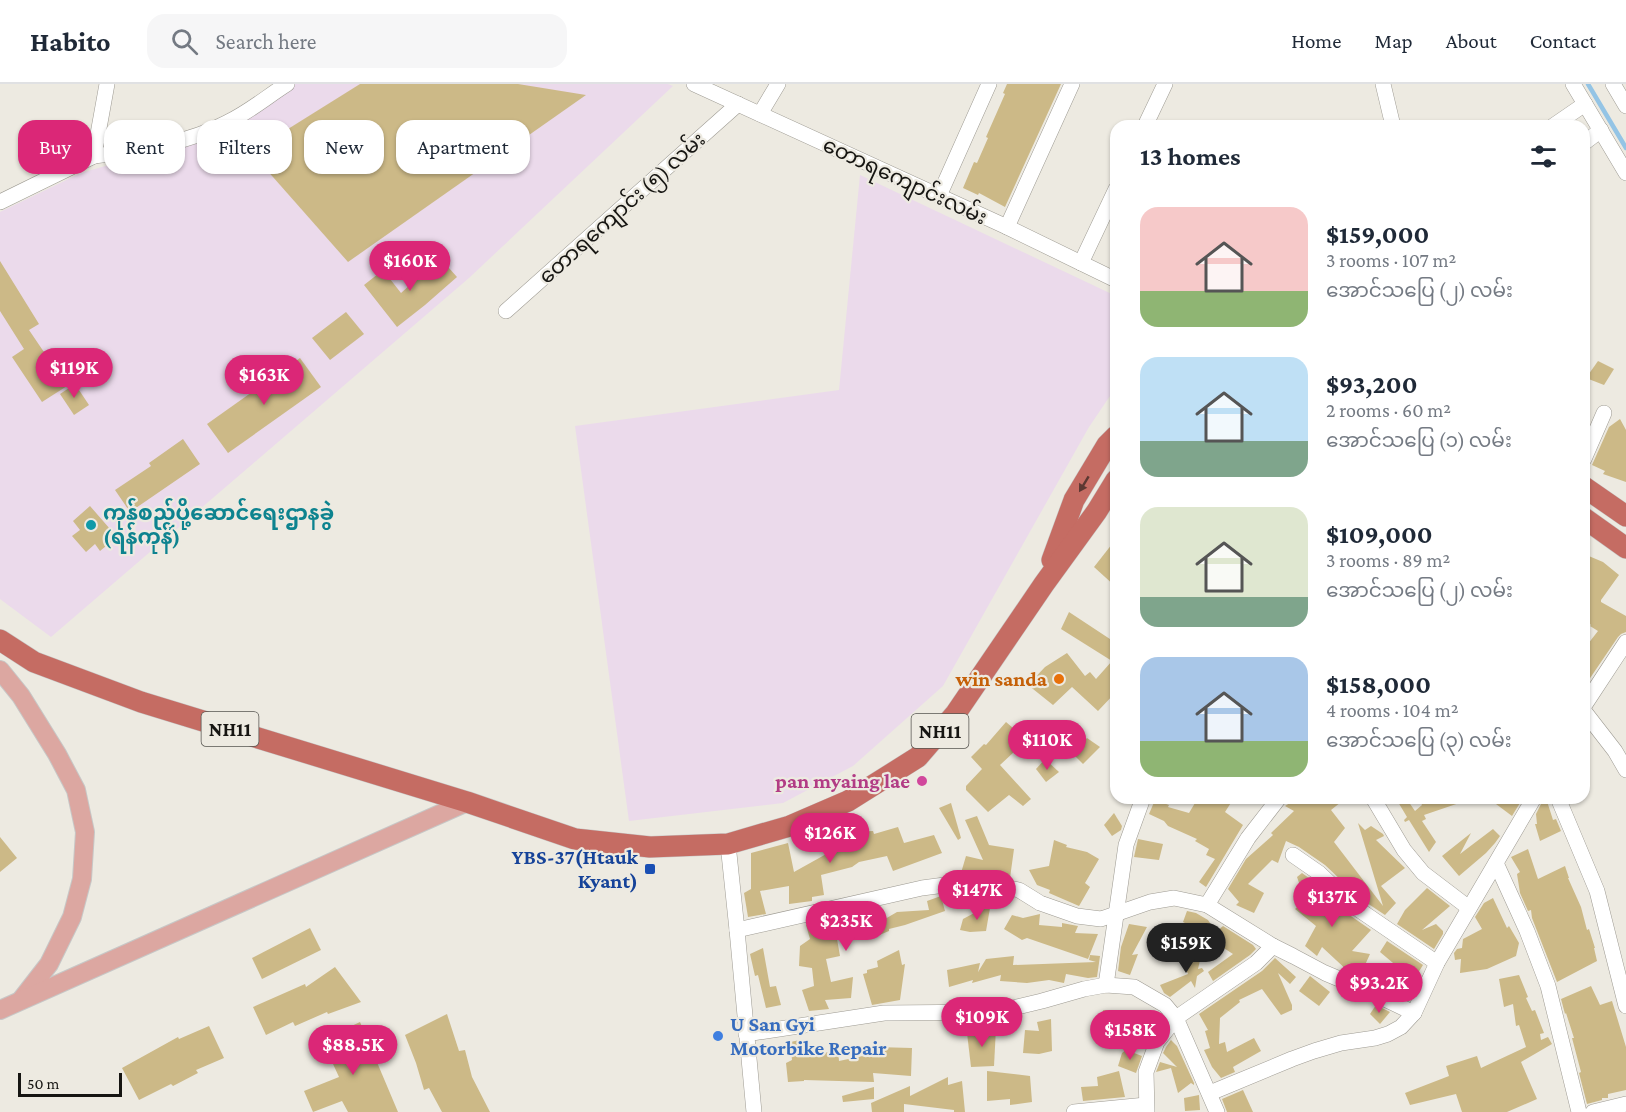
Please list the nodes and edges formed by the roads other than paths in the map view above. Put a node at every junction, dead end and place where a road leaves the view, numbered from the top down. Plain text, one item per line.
1 (107, 84) edge
2 (287, 84) edge
3 (696, 84) edge
4 (778, 84) edge
5 (989, 84) edge
6 (1072, 84) edge
7 (1165, 84) edge
8 (1383, 84) edge
9 (1573, 84) edge
10 (1618, 86) edge
11 (738, 104) junction
12 (1586, 104) junction
13 (1626, 106) edge
14 (760, 114) junction
15 (1148, 120) edge
16 (1392, 120) edge
17 (1561, 120) edge
18 (1601, 130) junction
19 (1590, 138) edge
20 (94, 156) junction
21 (1626, 173) edge
22 (939, 196) junction
23 (0, 202) edge
24 (1110, 202) edge
25 (1007, 227) junction
26 (1081, 263) junction
27 (1110, 277) edge
28 (506, 311) dead end
29 (1604, 412) dead end
30 (1110, 443) edge
31 (1590, 445) edge
32 (1110, 490) edge
33 (1590, 491) edge
34 (1622, 514) edge
35 (1590, 522) edge
36 (1604, 532) junction
37 (1626, 548) edge
38 (1044, 584) junction
39 (0, 640) edge
40 (1626, 642) edge
41 (0, 670) edge
42 (1590, 697) edge
43 (1590, 719) edge
44 (1626, 770) edge
45 (467, 802) junction
46 (1141, 804) edge
47 (1274, 804) edge
48 (1377, 804) edge
49 (1530, 804) edge
50 (1561, 804) edge
51 (728, 844) junction
52 (1293, 855) dead end
53 (1496, 863) junction
54 (1207, 905) junction
55 (1469, 908) junction
56 (1115, 915) junction
57 (737, 930) junction
58 (1273, 946) junction
59 (1437, 963) junction
60 (1106, 986) junction
61 (20, 1001) junction
62 (1626, 1005) edge
63 (0, 1010) edge
64 (1413, 1013) junction
65 (1176, 1018) junction
66 (746, 1034) junction
67 (1210, 1093) junction
68 (1626, 1104) edge
69 (1147, 1108) edge
70 (754, 1112) edge
71 (1074, 1112) edge
72 (1217, 1112) edge
73 (1579, 1112) edge
74 (1593, 1112) edge

1 - 20 street
2 - 20 street
3 - 11 street, တောရကျောင်းလမ်း
4 - 14 street
5 - 22 street
6 - 25 street
7 - 15 street
8 - 16 street
9 - 12 street
10 - 13 street
11 - 14 street, တောရကျောင်းလမ်း
11 - 28 street, တောရကျောင်း (၅) လမ်း
12 - 17 street
12 - 18 street
14 - 22 street, တောရကျောင်းလမ်း
18 - 19 street
18 - 21 street
20 - 23 street
22 - 25 street, တောရကျောင်းလမ်း
24 - 26 street
25 - 26 street, တောရကျောင်းလမ်း
26 - 27 street, တောရကျောင်းလမ်း
29 - 31 street
30 -> 38 highway, NH11
32 - 38 highway, NH11
33 - 34 highway
34 - 36 main road
35 - 36 highway
36 - 37 highway
38 - 51 highway, NH11
39 - 45 highway, NH11
40 - 42 street
41 - 61 main road
43 - 44 street
45 - 51 highway, NH11
45 - 61 main road
46 - 56 street
47 - 54 street
48 - 55 street
49 - 53 street
50 - 62 street
51 - 57 street
52 - 59 street
53 - 55 street
53 - 73 street
54 - 56 street
54 - 58 street
55 - 59 street
56 - 57 street
56 - 60 street
57 - 66 street
58 - 64 street
58 - 65 street
59 - 64 street
60 - 65 street
60 - 66 street
61 - 63 main road
64 - 67 street
65 - 67 street
65 - 69 street
66 - 70 street
67 - 72 street
68 - 74 street
69 - 71 street

